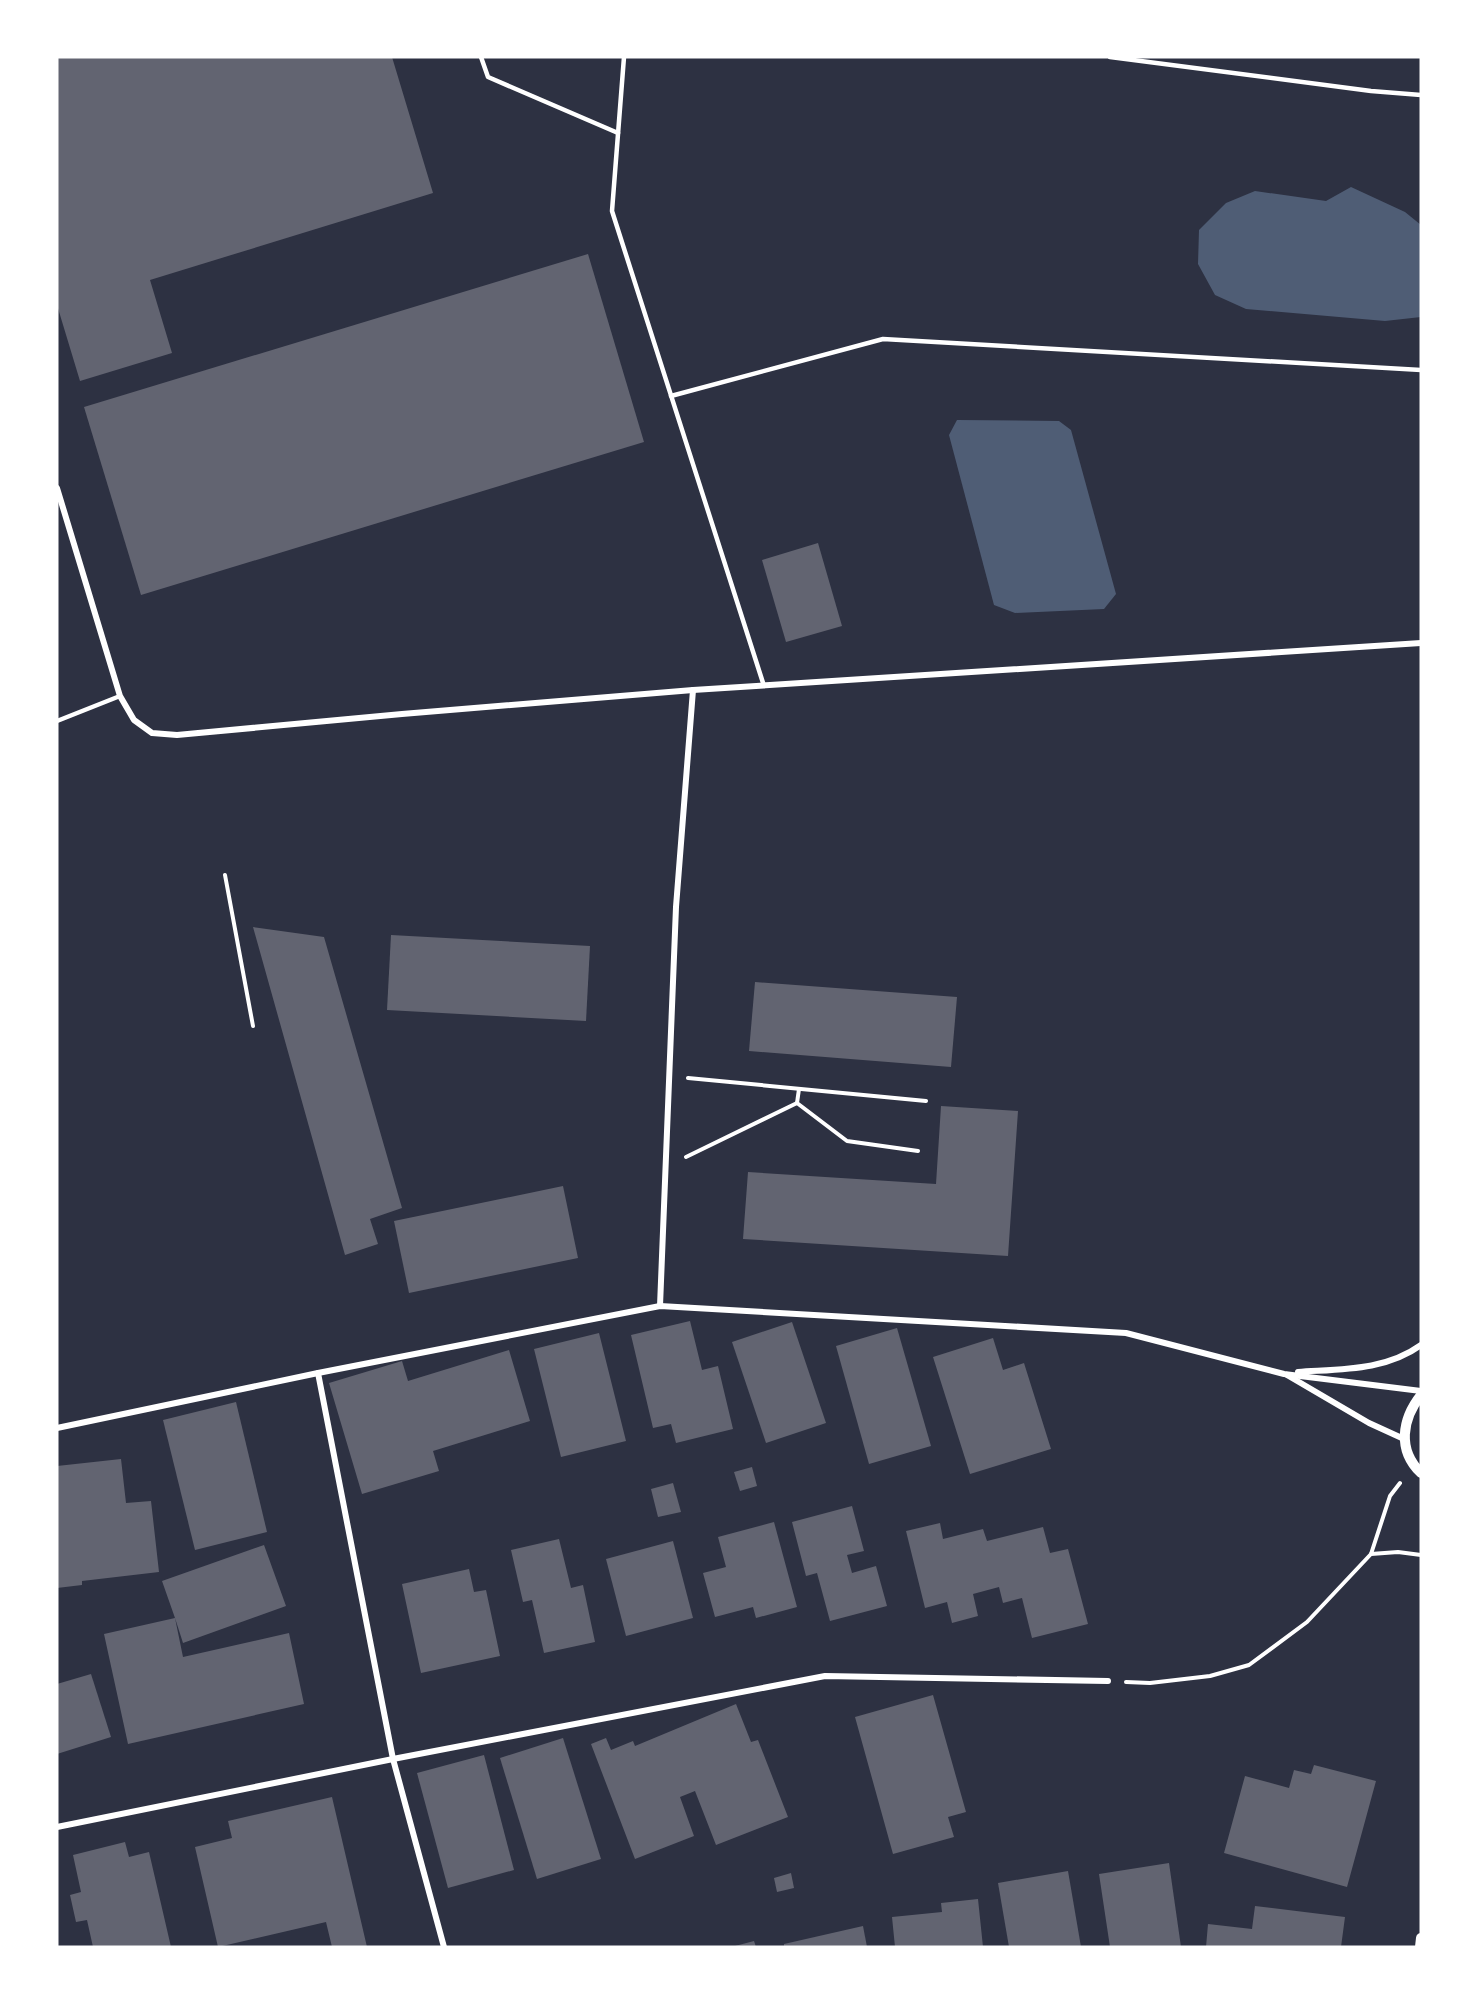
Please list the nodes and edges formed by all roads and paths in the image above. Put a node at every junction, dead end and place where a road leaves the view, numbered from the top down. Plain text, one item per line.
1 (481, 57) edge
2 (624, 57) edge
3 (1110, 57) edge
4 (1421, 95) edge
5 (618, 133) junction
6 (1421, 370) edge
7 (671, 396) junction
8 (57, 488) edge
9 (1421, 643) edge
10 (764, 686) junction
11 (693, 690) junction
12 (120, 696) junction
13 (57, 722) edge
14 (225, 875) dead end
15 (253, 1026) dead end
16 (670, 1076) junction
17 (799, 1089) junction
18 (926, 1101) dead end
19 (797, 1103) junction
20 (918, 1150) dead end
21 (666, 1166) junction
22 (660, 1306) junction
23 (1421, 1345) edge
24 (318, 1373) junction
25 (1284, 1374) junction
26 (1421, 1393) edge
27 (57, 1428) edge
28 (1404, 1439) junction
29 (1417, 1469) edge
30 (1371, 1554) junction
31 (1421, 1555) edge
32 (1108, 1681) joint
33 (393, 1759) junction
34 (57, 1827) edge
35 (1421, 1938) edge
36 (444, 1947) edge
37 (1420, 1947) edge

1 - 5 lane
2 - 5 lane
3 - 4 lane
5 - 7 lane
6 - 7 lane
7 - 10 lane
8 - 12 street
9 - 10 street
10 - 11 street
11 - 12 street
11 - 16 street
12 - 13 lane
14 - 15 path
16 - 17 path
16 - 21 street
17 - 18 path
17 - 19 path
19 - 20 path
19 - 21 path
21 - 22 street
22 - 24 street
22 - 25 street
23 - 25 street
24 - 27 street
24 - 33 street
25 - 26 street
25 - 28 street
26 - 28 street
28 - 29 street
29 - 30 path
30 - 31 path
30 - 32 path
32 - 33 street
33 - 34 street
33 - 36 street
35 - 37 street

